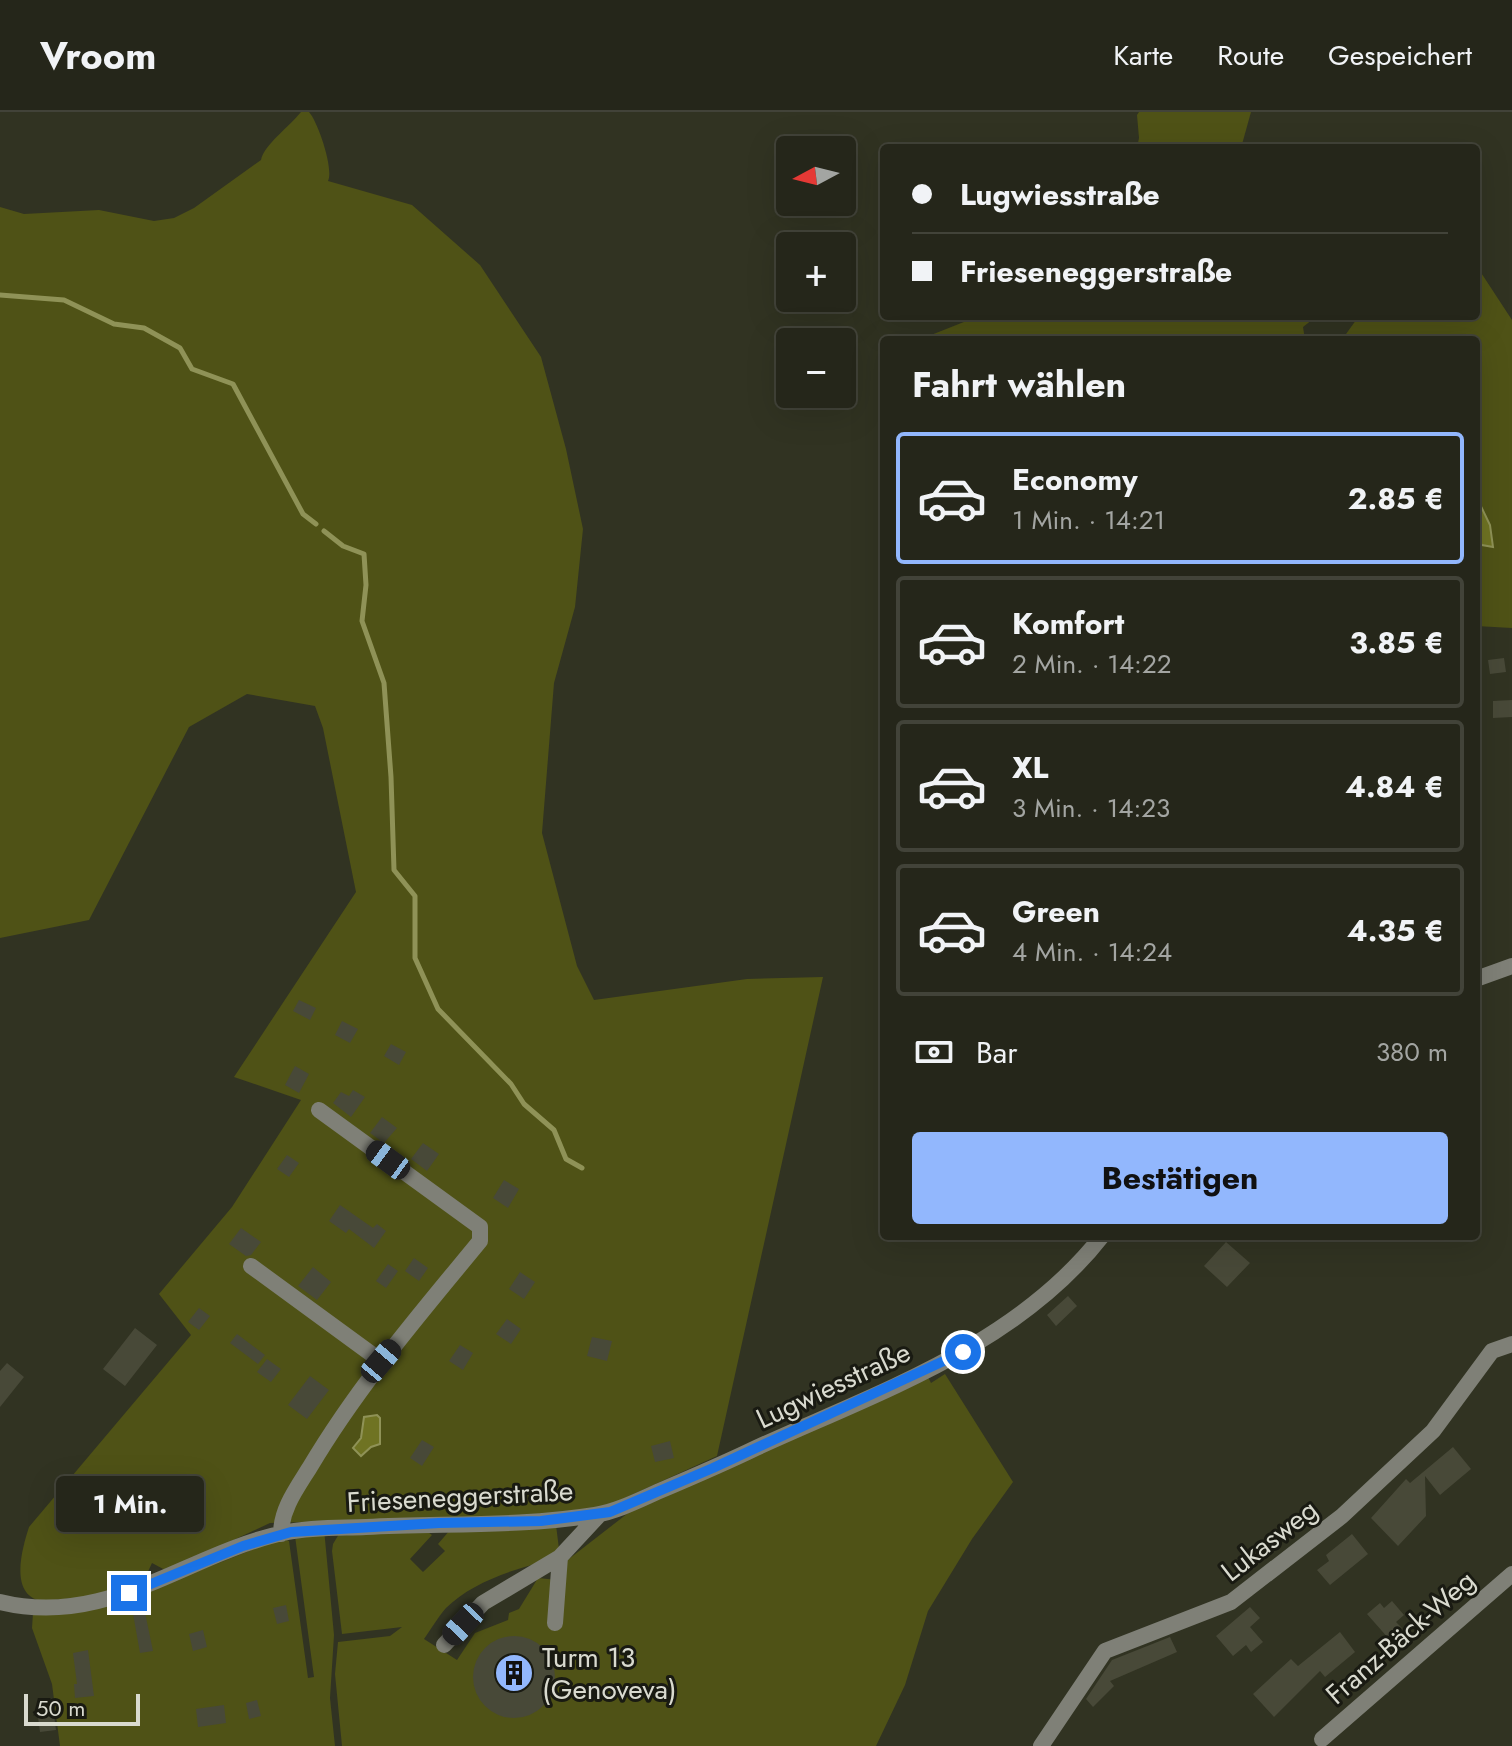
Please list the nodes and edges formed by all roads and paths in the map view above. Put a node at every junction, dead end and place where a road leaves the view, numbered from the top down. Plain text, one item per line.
1 (1512, 966) edge
2 (1480, 978) edge
3 (319, 1110) dead end
4 (1098, 1240) edge
5 (251, 1266) dead end
6 (1512, 1344) edge
7 (381, 1361) junction
8 (600, 1514) junction
9 (281, 1534) junction
10 (560, 1557) junction
11 (1512, 1574) edge
12 (0, 1602) edge
13 (555, 1623) dead end
14 (444, 1645) dead end
15 (1322, 1739) dead end
16 (1041, 1746) edge

1 - 2 street
3 - 7 street
4 - 8 street, Lugwiesstraße
5 - 7 street
6 - 16 street, Lukasweg
7 - 9 street
8 - 9 street, Frieseneggerstraße
8 - 10 street
9 - 12 street, Frieseneggerstraße
10 - 13 street
10 - 14 street
11 - 15 street, Franz-Bäck-Weg

